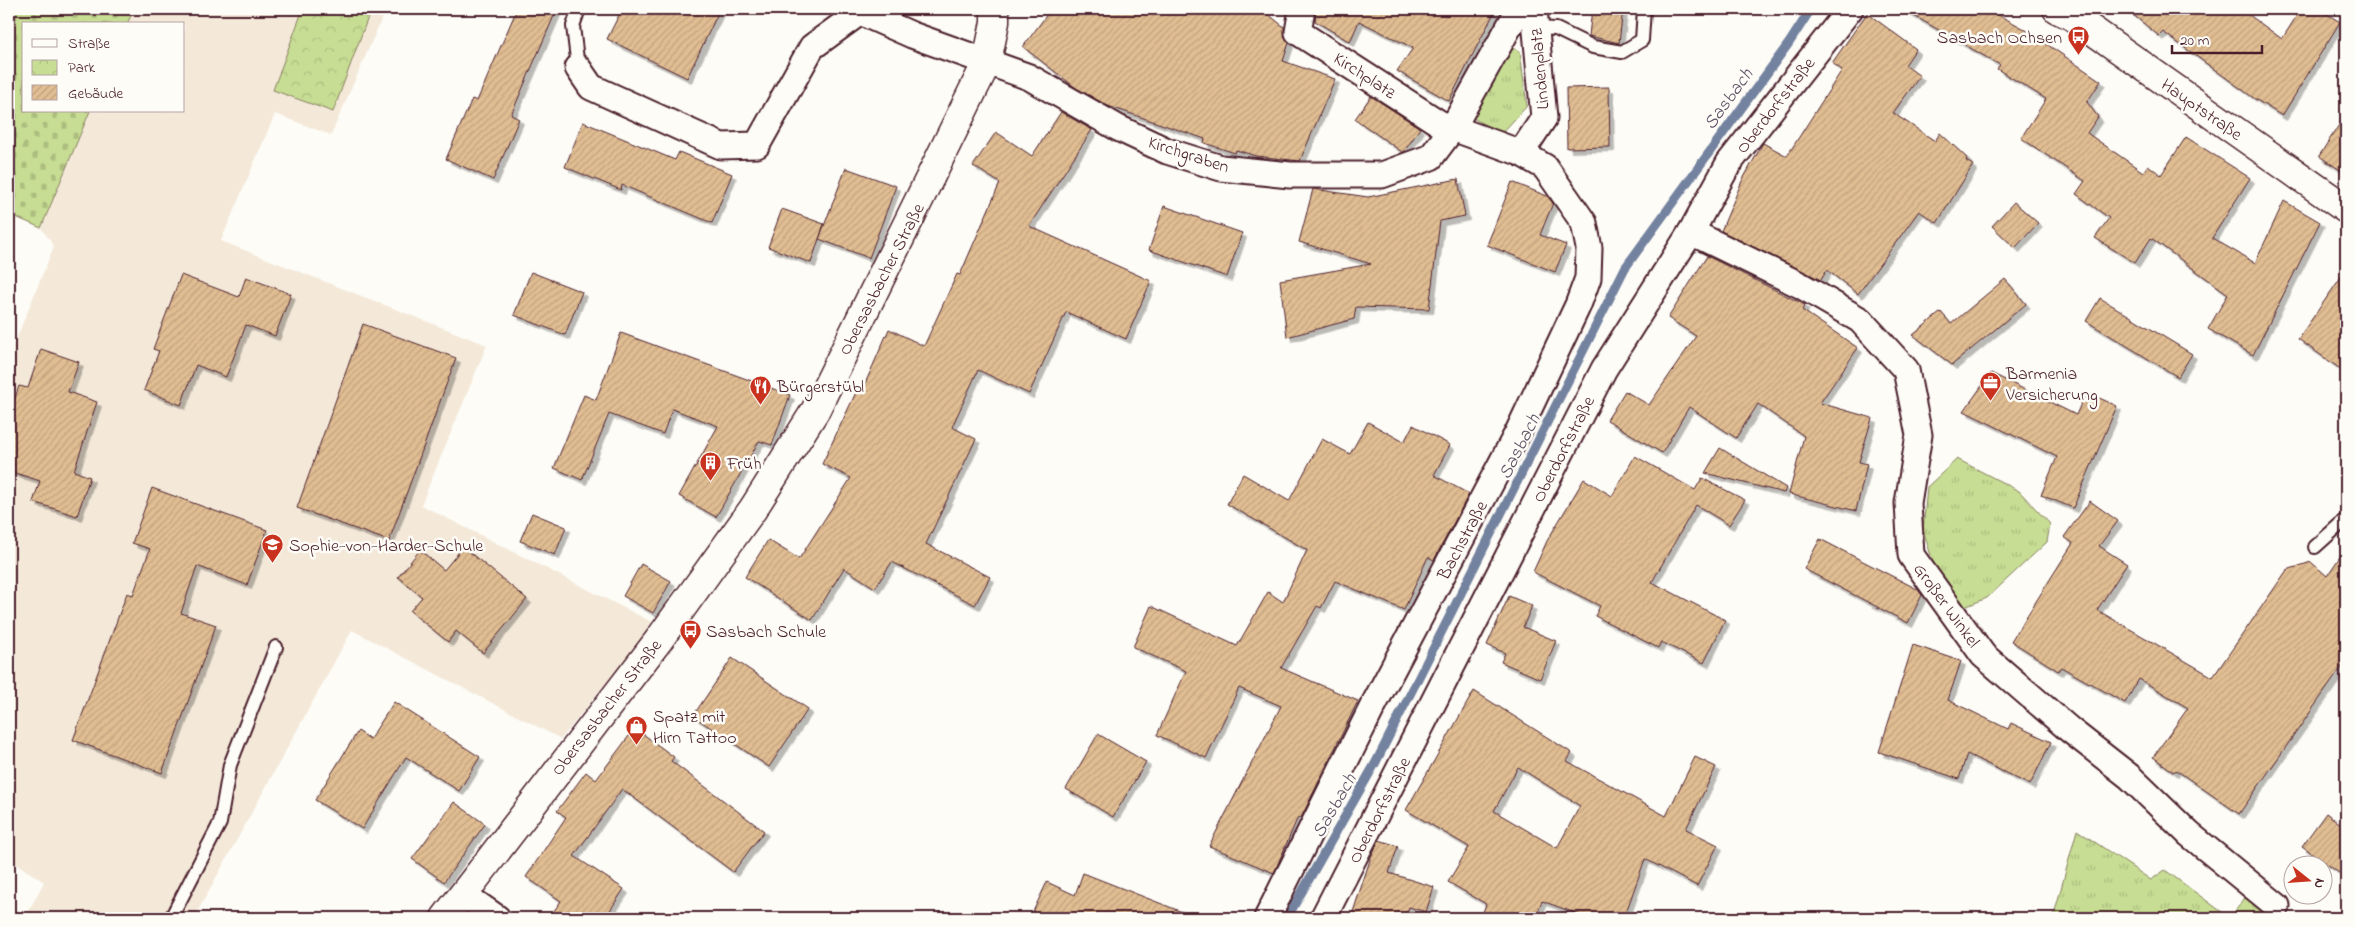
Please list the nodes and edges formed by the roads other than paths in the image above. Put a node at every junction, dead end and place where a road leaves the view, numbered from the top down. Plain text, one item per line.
1 (580, 9) edge
2 (995, 9) edge
3 (1302, 9) edge
4 (1519, 9) edge
5 (1644, 9) edge
6 (1850, 9) edge
7 (2057, 9) edge
8 (1535, 18) edge
9 (988, 62) junction
10 (578, 68) joint
11 (1452, 129) junction
12 (1521, 153) junction
13 (2346, 209) edge
14 (1691, 232) junction
15 (2346, 519) edge
16 (2315, 547) dead end
17 (276, 647) dead end
18 (464, 895) junction
19 (2277, 906) dead end
20 (172, 918) edge
21 (445, 918) edge
22 (497, 918) edge
23 (1267, 918) edge
24 (1323, 918) edge

1 - 10 lane
2 - 9 street, Obersasbacher Straße
3 - 11 street, Kirchplatz
4 - 11 street, Lindenplatz
5 - 8 lane
6 - 14 street, Oberdorfstraße
7 - 13 street, Hauptstraße
8 - 12 street, Lindenplatz
9 - 10 street, Kirchgraben
9 - 11 street, Kirchgraben
9 - 18 street, Obersasbacher Straße
11 - 12 street, Bachstraße
12 - 23 street, Bachstraße
14 - 19 street, Großer Winkel
14 - 24 street, Oberdorfstraße
15 - 16 lane
17 - 20 lane
18 - 21 street, Obersasbacher Straße
18 - 22 street

